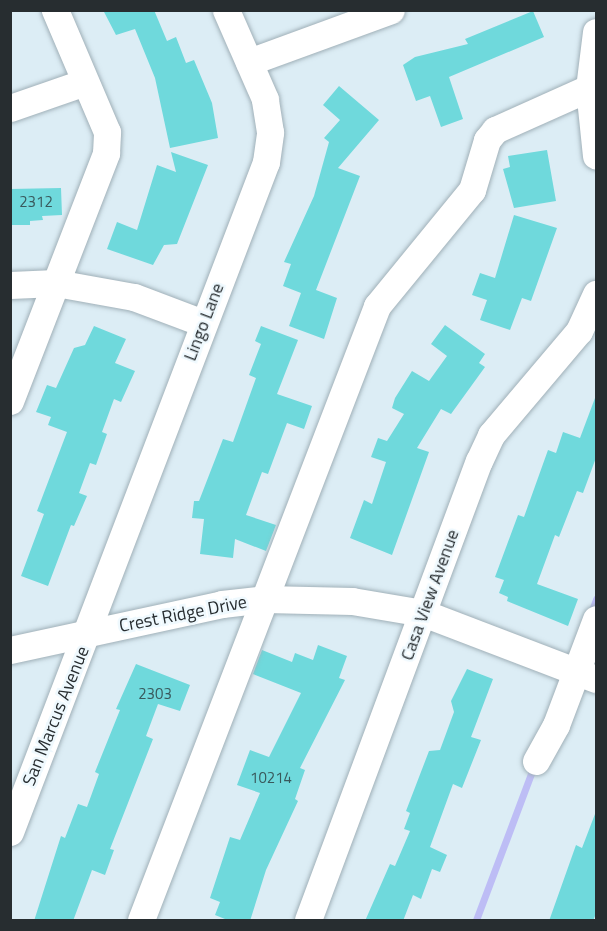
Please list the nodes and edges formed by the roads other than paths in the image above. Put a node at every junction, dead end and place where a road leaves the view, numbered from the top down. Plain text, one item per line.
1 (55, 10) edge
2 (226, 10) edge
3 (391, 10) edge
4 (597, 32) edge
5 (249, 62) junction
6 (85, 82) junction
7 (589, 88) junction
8 (10, 108) edge
9 (597, 156) edge
10 (56, 283) junction
11 (10, 285) edge
12 (597, 294) edge
13 (203, 323) junction
14 (10, 401) edge
15 (265, 599) junction
16 (423, 613) junction
17 (597, 619) edge
18 (90, 633) junction
19 (10, 650) edge
20 (587, 675) edge
21 (536, 761) dead end
22 (10, 832) edge
23 (141, 921) edge
24 (308, 921) edge

1 - 6 street
2 - 5 street, Lingo Lane
3 - 5 street
4 - 7 street
5 - 13 street, Lingo Lane
6 - 8 street
6 - 10 street
7 - 9 street
7 - 15 street
10 - 11 street
10 - 13 street
10 - 14 street
12 - 16 street, Casa View Avenue
13 - 18 street, Lingo Lane
15 - 16 street, Crest Ridge Drive
15 - 18 street, Crest Ridge Drive
15 - 23 street
16 - 20 street, Crest Ridge Drive
16 - 24 street, Casa View Avenue
17 - 20 street
18 - 19 street, Crest Ridge Drive
18 - 22 street, San Marcus Avenue
20 - 21 street

